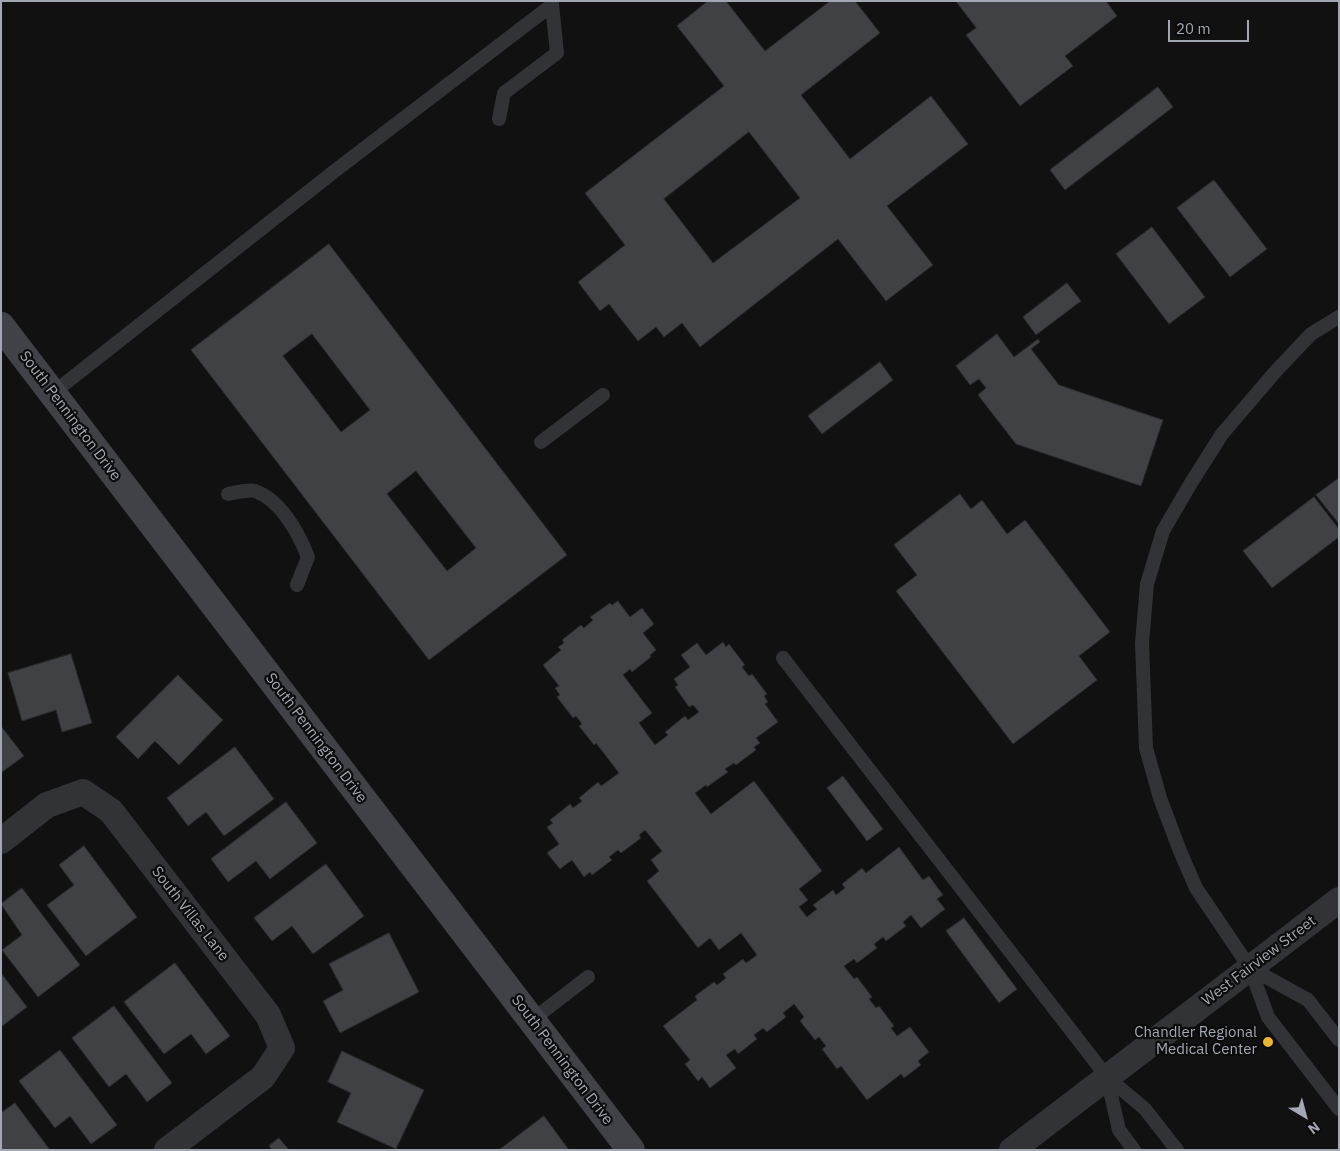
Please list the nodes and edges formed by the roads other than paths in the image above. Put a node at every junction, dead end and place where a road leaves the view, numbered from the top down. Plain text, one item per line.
1 (552, 3) edge
2 (499, 119) dead end
3 (1339, 317) edge
4 (1, 326) edge
5 (53, 393) junction
6 (603, 395) dead end
7 (541, 442) dead end
8 (228, 494) dead end
9 (297, 585) dead end
10 (783, 658) dead end
11 (1, 840) edge
12 (1339, 900) edge
13 (1250, 968) junction
14 (588, 977) dead end
15 (532, 1020) junction
16 (1339, 1040) edge
17 (1107, 1077) junction
18 (1339, 1109) edge
19 (167, 1150) edge
20 (631, 1150) edge
21 (1012, 1150) edge
22 (1134, 1150) edge
23 (1177, 1150) edge

1 - 2 lane
1 - 5 lane
3 - 13 lane
4 - 5 street, South Pennington Drive
5 - 15 street, South Pennington Drive
6 - 7 lane
8 - 9 lane
10 - 17 lane
11 - 19 street, South Villas Lane
12 - 13 street, West Fairview Street
13 - 16 lane
13 - 17 street, West Fairview Street
13 - 18 lane
14 - 15 lane
15 - 20 street, South Pennington Drive
17 - 21 street, West Fairview Street
17 - 22 lane
17 - 23 lane

